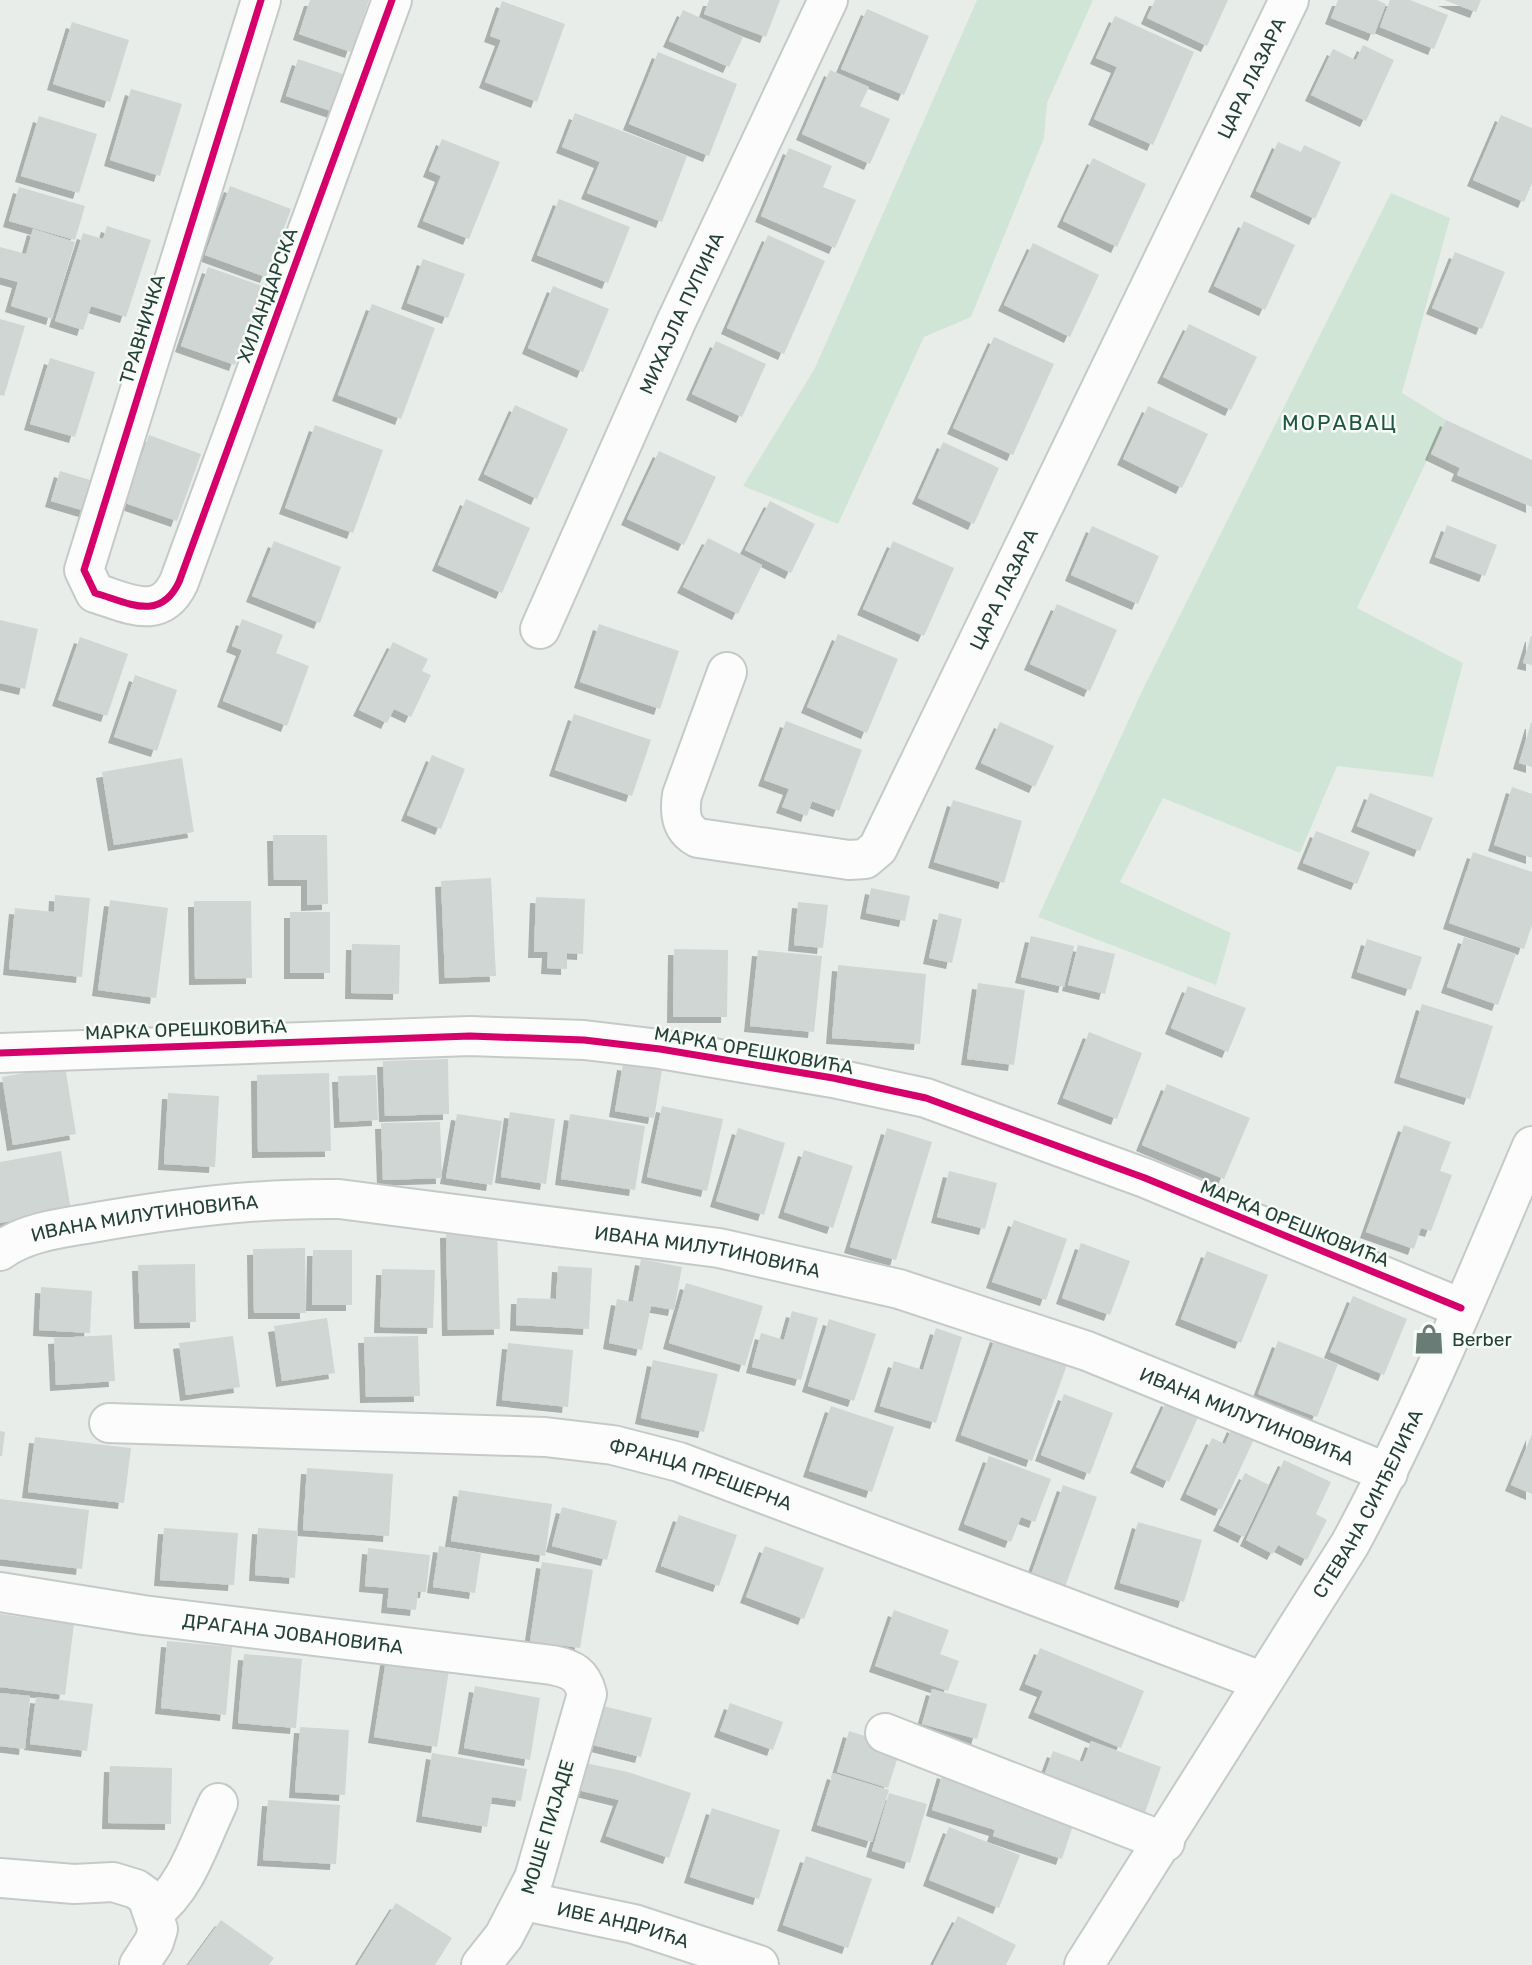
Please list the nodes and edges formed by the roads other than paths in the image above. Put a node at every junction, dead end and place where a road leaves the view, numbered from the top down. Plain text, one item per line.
1 (261, 0) edge
2 (392, 0) edge
3 (828, 0) edge
4 (1289, 0) edge
5 (169, 600) joint
6 (540, 629) dead end
7 (727, 672) dead end
8 (0, 1053) edge
9 (1529, 1164) edge
10 (0, 1251) edge
11 (1461, 1308) junction
12 (109, 1423) dead end
13 (1388, 1473) junction
14 (0, 1592) edge
15 (582, 1679) joint
16 (1261, 1681) junction
17 (885, 1733) dead end
18 (218, 1803) dead end
19 (1165, 1842) junction
20 (0, 1878) edge
21 (524, 1902) junction
22 (154, 1912) junction
23 (139, 1965) edge
24 (481, 1965) edge
25 (760, 1965) edge
26 (1084, 1965) edge

1 - 5 street, ТРАВНИЧКА
2 - 5 street, ХИЛАНДАРСКА
3 - 6 street, МИХАЈЛА ПУПИНА
4 - 7 street, ЦАРА ЛАЗАРА
8 - 11 street, МАРКА ОРЕШКОВИЋА
9 - 11 street, СТЕВАНА СИНЂЕЛИЋА
10 - 13 street, ИВАНА МИЛУТИНОВИЋА
11 - 13 street, СТЕВАНА СИНЂЕЛИЋА
12 - 16 street, ФРАНЦА ПРЕШЕРНА
13 - 16 street, СТЕВАНА СИНЂЕЛИЋА
14 - 15 street, ДРАГАНА ЈОВАНОВИЋА
15 - 21 street, МОШЕ ПИЈАДЕ
16 - 19 street, СТЕВАНА СИНЂЕЛИЋА
17 - 19 street
18 - 22 street
19 - 26 street, СТЕВАНА СИНЂЕЛИЋА
20 - 22 street
21 - 24 street, МОШЕ ПИЈАДЕ
21 - 25 street, ИВЕ АНДРИЋА
22 - 23 street

